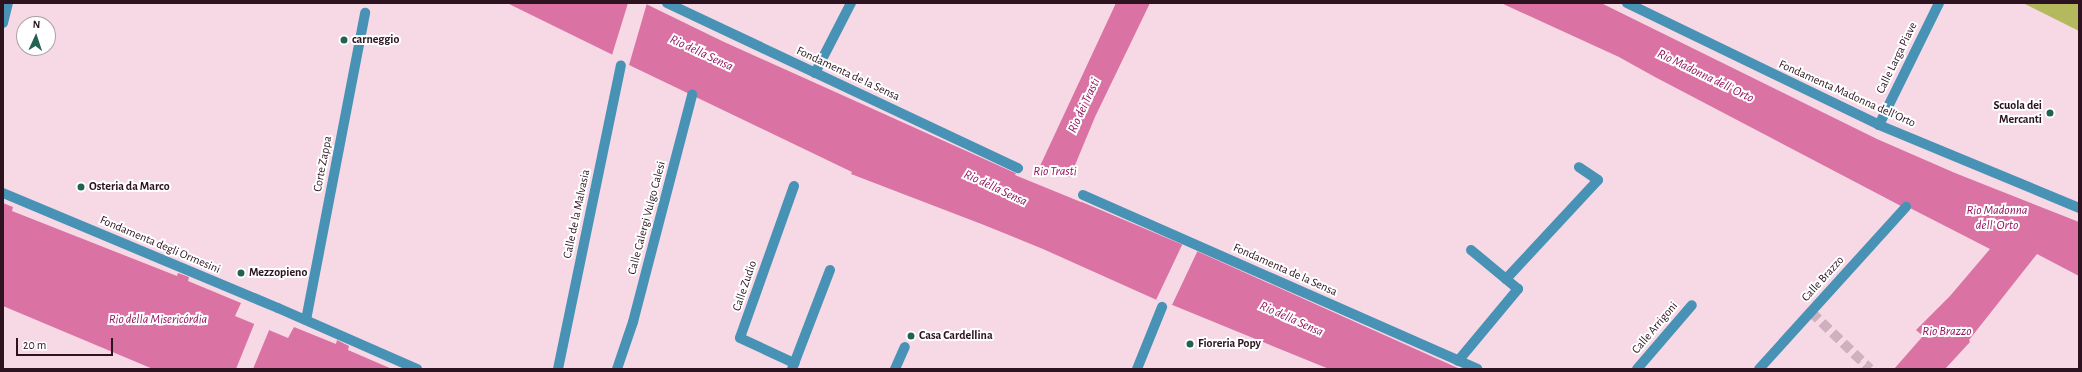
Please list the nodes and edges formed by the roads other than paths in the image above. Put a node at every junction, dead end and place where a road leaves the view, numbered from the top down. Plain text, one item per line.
1 (8, 3) edge
2 (667, 3) edge
3 (851, 3) edge
4 (1627, 3) edge
5 (1939, 3) edge
6 (366, 13) dead end
7 (3, 23) edge
8 (621, 65) dead end
9 (814, 73) junction
10 (692, 95) dead end
11 (1879, 125) junction
12 (1579, 167) dead end
13 (1018, 168) dead end
14 (794, 186) dead end
15 (3, 193) edge
16 (1083, 195) dead end
17 (1906, 207) dead end
18 (2079, 208) edge
19 (1471, 250) dead end
20 (830, 270) dead end
21 (1506, 279) junction
22 (1692, 305) dead end
23 (1162, 307) dead end
24 (306, 320) junction
25 (905, 347) dead end
26 (1458, 361) junction
27 (793, 366) edge
28 (417, 369) edge
29 (558, 369) edge
30 (617, 369) edge
31 (895, 369) edge
32 (1137, 369) edge
33 (1477, 369) edge
34 (1637, 369) edge
35 (1759, 369) edge

1 - 7 street
2 - 9 street, Fondamenta de la Sensa
3 - 9 street
4 - 11 street, Fondamenta Madonna dell'Orto
5 - 11 street, Calle Larga Piave
6 - 24 street, Corte Zappa
8 - 29 street, Calle de la Malvasia
9 - 13 street, Fondamenta de la Sensa
10 - 30 street, Calle Calergi Vulgo Calesi
11 - 18 street, Fondamenta Madonna dell'Orto
12 - 21 street
14 - 27 street, Calle Zudio
15 - 24 street, Fondamenta degli Ormesini
16 - 26 street, Fondamenta de la Sensa
17 - 35 street, Calle Brazzo
19 - 21 street
20 - 27 street, Calle Zudio
21 - 26 street
22 - 34 street, Calle Arrigoni
23 - 32 street
24 - 28 street, Fondamenta degli Ormesini
25 - 31 street
26 - 33 street, Fondamenta de la Sensa

